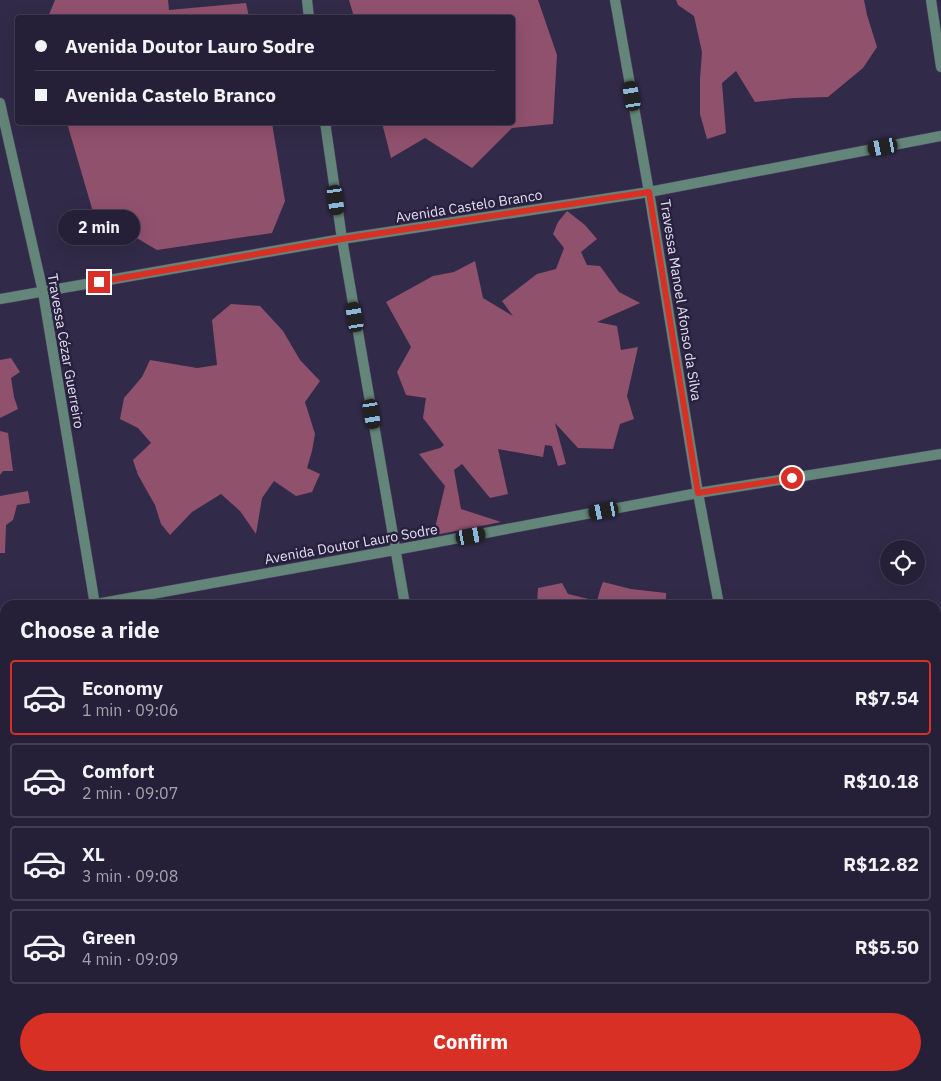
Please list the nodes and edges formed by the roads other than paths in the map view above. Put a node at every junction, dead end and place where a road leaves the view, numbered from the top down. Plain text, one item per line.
1 (307, 0) edge
2 (615, 0) edge
3 (931, 0) edge
4 (309, 15) edge
5 (941, 67) edge
6 (0, 103) edge
7 (325, 125) edge
8 (941, 136) edge
9 (649, 192) junction
10 (342, 239) junction
11 (43, 292) junction
12 (0, 299) edge
13 (941, 454) edge
14 (698, 493) junction
15 (395, 550) junction
16 (93, 600) edge
17 (121, 600) edge
18 (404, 600) edge
19 (718, 600) edge

1 - 4 street
2 - 9 street, Travessa Manoel Afonso da Silva
3 - 5 street
6 - 11 street, Travessa Cézar Guerreiro
7 - 10 street
8 - 9 street, Avenida Castelo Branco
9 - 10 street, Avenida Castelo Branco
9 - 14 street, Travessa Manoel Afonso da Silva
10 - 11 street, Avenida Castelo Branco
10 - 15 street
11 - 12 street, Avenida Castelo Branco
11 - 16 street, Travessa Cézar Guerreiro
13 - 14 street, Avenida Doutor Lauro Sodre
14 - 15 street, Avenida Doutor Lauro Sodre
14 - 19 street, Travessa Manoel Afonso da Silva
15 - 17 street, Avenida Doutor Lauro Sodre
15 - 18 street

